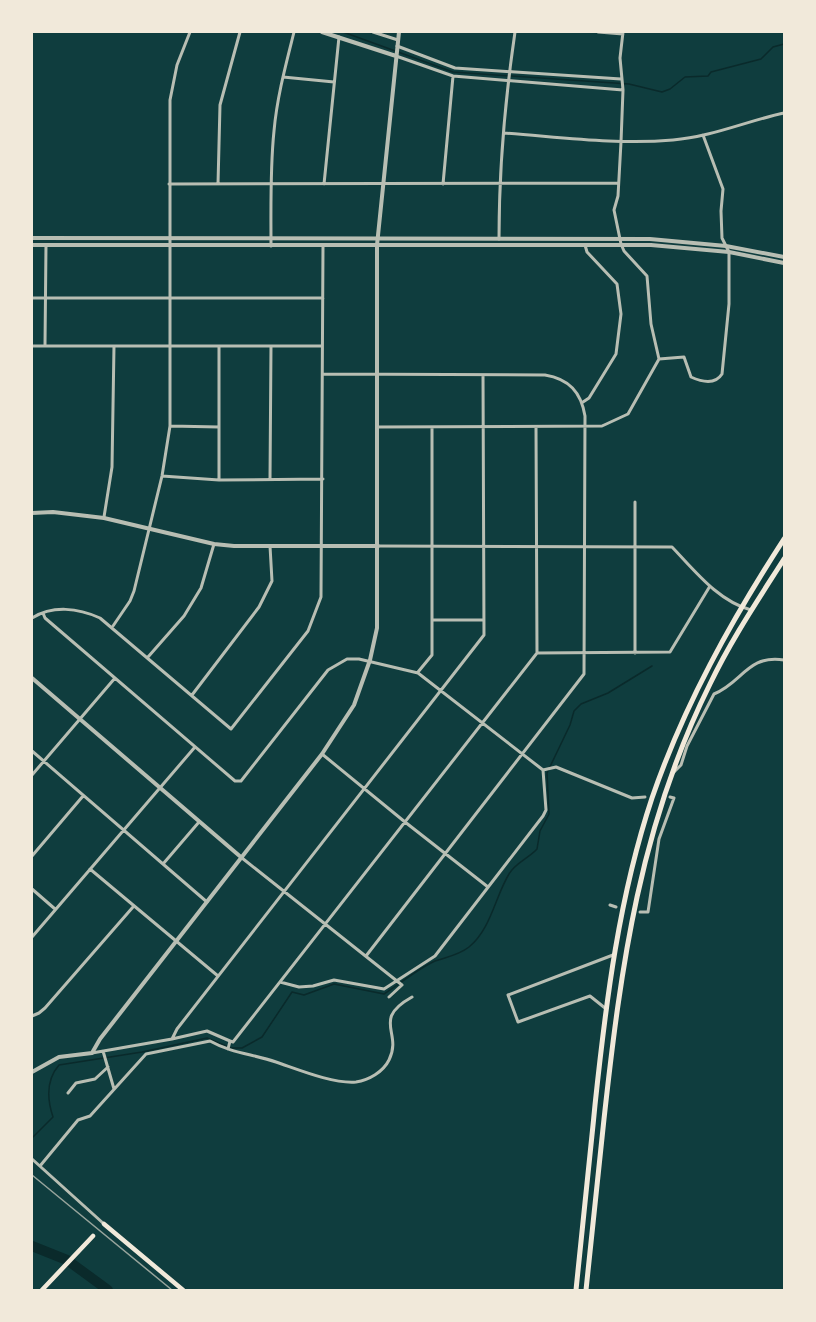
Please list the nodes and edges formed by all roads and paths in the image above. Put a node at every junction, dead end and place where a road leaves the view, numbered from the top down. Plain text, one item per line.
1 (190, 32) edge
2 (240, 32) edge
3 (294, 32) edge
4 (322, 32) edge
5 (373, 32) edge
6 (399, 32) edge
7 (515, 32) edge
8 (598, 32) edge
9 (623, 33) edge
10 (339, 37) junction
11 (397, 43) junction
12 (396, 56) junction
13 (509, 72) junction
14 (453, 76) junction
15 (283, 77) junction
16 (621, 79) junction
17 (509, 81) junction
18 (334, 82) junction
19 (623, 90) junction
20 (784, 113) edge
21 (504, 133) junction
22 (703, 135) junction
23 (621, 142) junction
24 (271, 183) junction
25 (384, 183) junction
26 (499, 183) junction
27 (618, 183) junction
28 (169, 184) junction
29 (218, 184) junction
30 (324, 184) junction
31 (443, 184) junction
32 (32, 238) edge
33 (169, 238) junction
34 (271, 238) junction
35 (378, 239) junction
36 (499, 239) junction
37 (621, 242) junction
38 (585, 244) junction
39 (32, 245) edge
40 (46, 245) junction
41 (169, 245) junction
42 (378, 245) junction
43 (499, 245) junction
44 (271, 246) junction
45 (323, 246) junction
46 (726, 246) junction
47 (729, 252) junction
48 (784, 257) edge
49 (784, 263) edge
50 (32, 298) edge
51 (45, 298) junction
52 (169, 298) junction
53 (323, 298) junction
54 (170, 345) junction
55 (32, 346) edge
56 (45, 346) junction
57 (114, 346) junction
58 (219, 346) junction
59 (271, 346) junction
60 (322, 346) junction
61 (658, 358) junction
62 (323, 374) junction
63 (378, 375) junction
64 (483, 375) junction
65 (583, 402) junction
66 (170, 426) junction
67 (484, 426) junction
68 (585, 426) junction
69 (219, 427) junction
70 (377, 427) junction
71 (432, 427) junction
72 (536, 427) junction
73 (162, 476) junction
74 (323, 479) junction
75 (219, 480) junction
76 (270, 480) junction
77 (635, 502) dead end
78 (32, 513) edge
79 (104, 518) junction
80 (149, 529) junction
81 (784, 539) edge
82 (214, 544) junction
83 (270, 546) junction
84 (322, 546) junction
85 (378, 546) junction
86 (484, 547) junction
87 (536, 547) junction
88 (584, 547) junction
89 (635, 547) junction
90 (432, 548) junction
91 (784, 559) edge
92 (710, 586) junction
93 (741, 607) junction
94 (751, 610) junction
95 (43, 613) junction
96 (32, 618) edge
97 (432, 620) junction
98 (484, 620) junction
99 (112, 626) junction
100 (537, 653) junction
101 (584, 653) junction
102 (635, 653) junction
103 (148, 657) junction
104 (370, 660) junction
105 (784, 660) edge
106 (418, 673) junction
107 (32, 678) edge
108 (115, 678) junction
109 (440, 691) junction
110 (192, 695) junction
111 (79, 719) junction
112 (482, 723) junction
113 (195, 747) junction
114 (32, 751) edge
115 (322, 754) junction
116 (523, 756) junction
117 (43, 761) junction
118 (543, 770) junction
119 (32, 775) edge
120 (671, 775) junction
121 (160, 788) junction
122 (364, 790) junction
123 (83, 795) junction
124 (645, 797) dead end
125 (670, 797) dead end
126 (199, 822) junction
127 (405, 822) junction
128 (124, 830) junction
129 (446, 854) junction
130 (32, 856) edge
131 (242, 858) junction
132 (163, 864) junction
133 (90, 869) junction
134 (488, 887) junction
135 (32, 889) edge
136 (284, 891) junction
137 (207, 902) junction
138 (610, 905) dead end
139 (133, 907) junction
140 (616, 907) dead end
141 (55, 909) junction
142 (640, 912) dead end
143 (325, 924) junction
144 (32, 937) edge
145 (175, 942) junction
146 (614, 955) junction
147 (366, 956) junction
148 (218, 976) junction
149 (396, 980) junction
150 (280, 982) junction
151 (389, 997) dead end
152 (412, 997) dead end
153 (607, 1009) junction
154 (32, 1016) edge
155 (172, 1039) junction
156 (230, 1041) junction
157 (228, 1049) junction
158 (103, 1051) junction
159 (92, 1053) junction
160 (108, 1067) junction
161 (32, 1072) edge
162 (114, 1090) junction
163 (68, 1093) dead end
164 (32, 1160) edge
165 (40, 1166) junction
166 (104, 1224) joint
167 (93, 1236) dead end
168 (42, 1290) edge
169 (183, 1290) edge
170 (576, 1290) edge
171 (586, 1290) edge

1 - 28 street
2 - 29 street
3 - 15 street
4 - 10 street
5 - 11 street
6 - 11 street
7 - 13 street
8 - 9 street
9 - 16 street
10 - 12 street
10 - 18 street
11 - 12 street
11 - 13 street
12 - 14 street
12 - 25 street
13 - 16 street
13 - 17 street
14 - 17 street
14 - 31 street
15 - 18 street
15 - 24 street
16 - 19 street
17 - 19 street
17 - 21 street
18 - 30 street
19 - 23 street
20 - 22 street
21 - 23 street
21 - 26 street
22 - 23 street
22 - 46 street
23 - 27 street
24 - 29 street
24 - 30 street
24 - 34 street
25 - 30 street
25 - 31 street
25 - 35 street
26 - 27 street
26 - 31 street
26 - 36 street
27 - 37 street
28 - 29 street
28 - 33 street
32 - 33 street
33 - 34 street
33 - 41 street
34 - 35 street
34 - 44 street
35 - 36 street
35 - 42 street
36 - 37 street
36 - 43 street
37 - 38 street
37 - 46 street
37 - 47 street
37 - 61 street
38 - 43 street
38 - 65 street
39 - 40 street
40 - 41 street
40 - 51 street
41 - 44 street
41 - 52 street
42 - 43 street
42 - 45 street
42 - 63 street
44 - 45 street
45 - 53 street
46 - 47 street
46 - 48 street
47 - 49 street
47 - 61 street
50 - 51 street
51 - 52 street
51 - 56 street
52 - 53 street
52 - 54 street
53 - 60 street
54 - 57 street
54 - 58 street
54 - 66 street
55 - 56 street
56 - 57 street
57 - 79 street
58 - 59 street
58 - 69 street
59 - 60 street
59 - 76 street
60 - 62 street
61 - 68 street
62 - 63 street
62 - 74 street
63 - 64 street
63 - 70 street
64 - 65 street
64 - 67 street
65 - 68 street
66 - 69 street
66 - 73 street
67 - 71 street
67 - 72 street
67 - 86 street
68 - 72 street
68 - 88 street
69 - 75 street
70 - 71 street
70 - 85 street
71 - 90 street
72 - 87 street
73 - 75 street
73 - 80 street
74 - 76 street
74 - 84 street
75 - 76 street
77 - 89 street
78 - 79 street
79 - 80 street
80 - 82 street
80 - 99 street
81 - 93 highway
82 - 83 street
82 - 103 street
83 - 84 street
83 - 110 street
84 - 85 street
84 - 110 street
85 - 90 street
85 - 104 street
86 - 87 street
86 - 90 street
86 - 98 street
87 - 88 street
87 - 100 street
88 - 89 street
88 - 101 street
89 - 92 street
89 - 102 street
90 - 97 street
91 - 94 highway
92 - 93 street
92 - 102 street
93 - 94 street
93 - 146 highway
94 - 120 highway
95 - 96 street
95 - 99 street
95 - 108 street
97 - 98 street
97 - 106 street
98 - 109 street
99 - 103 street
100 - 101 street
100 - 112 street
101 - 102 street
101 - 116 street
103 - 110 street
104 - 106 street
104 - 113 street
104 - 115 street
105 - 120 street
106 - 109 street
107 - 111 street
108 - 111 street
108 - 113 street
109 - 112 street
109 - 122 street
111 - 117 street
111 - 121 street
112 - 116 street
112 - 127 street
113 - 121 street
114 - 117 street
115 - 122 street
115 - 131 street
116 - 118 street
116 - 129 street
117 - 119 street
117 - 123 street
118 - 124 street
118 - 134 street
120 - 171 highway
121 - 126 street
121 - 128 street
122 - 127 street
122 - 136 street
123 - 128 street
123 - 130 street
125 - 142 street
126 - 131 street
126 - 132 street
127 - 129 street
127 - 143 street
128 - 132 street
128 - 133 street
129 - 134 street
129 - 147 street
131 - 136 street
131 - 137 street
132 - 137 street
133 - 139 street
133 - 141 street
134 - 149 street
135 - 141 street
136 - 143 street
136 - 148 street
137 - 145 street
138 - 140 street
139 - 145 street
139 - 154 street
141 - 144 street
143 - 147 street
143 - 150 street
145 - 148 street
145 - 159 street
146 - 153 highway
146 - 153 street
147 - 149 street
148 - 155 street
149 - 150 street
149 - 151 street
150 - 156 street
152 - 157 street
153 - 170 highway
155 - 156 street
155 - 158 street
156 - 157 street
157 - 162 street
158 - 159 street
158 - 160 street
159 - 161 street
160 - 162 street
160 - 163 street
162 - 165 street
164 - 165 street
165 - 166 street
166 - 169 main road
167 - 168 main road

